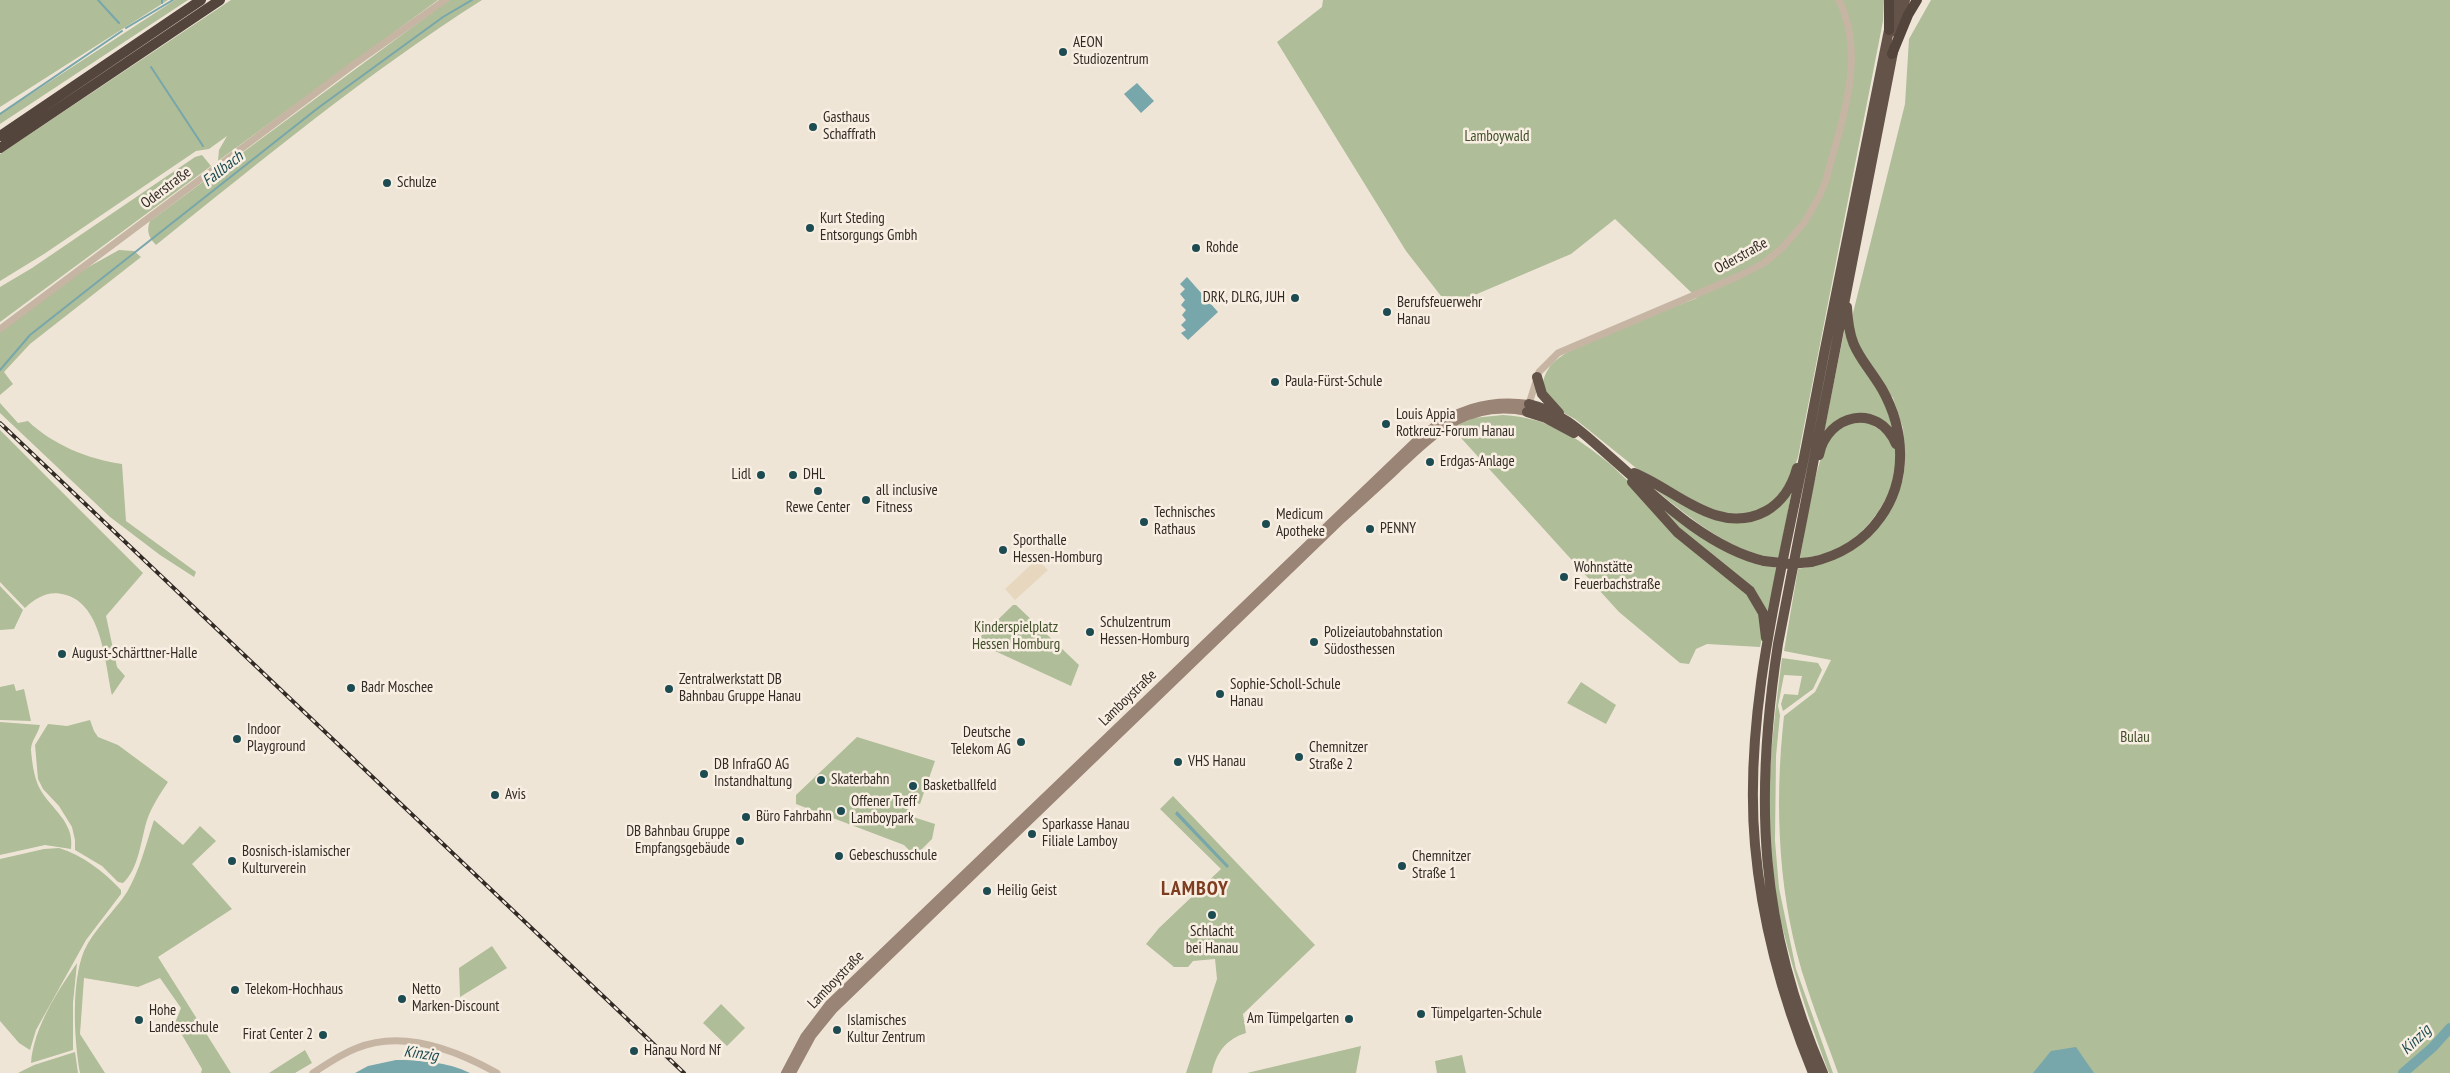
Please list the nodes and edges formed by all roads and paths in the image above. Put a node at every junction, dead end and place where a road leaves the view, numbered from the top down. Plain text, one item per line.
1 (201, 0) edge
2 (220, 0) edge
3 (445, 0) edge
4 (1839, 0) edge
5 (1889, 0) edge
6 (1895, 0) edge
7 (1905, 0) edge
8 (1917, 0) edge
9 (1889, 30) junction
10 (1892, 54) junction
11 (0, 136) edge
12 (0, 148) edge
13 (1844, 299) junction
14 (0, 328) edge
15 (1537, 377) junction
16 (1528, 408) junction
17 (1563, 418) junction
18 (1598, 446) junction
19 (1805, 454) junction
20 (1900, 457) junction
21 (1623, 468) junction
22 (1810, 473) junction
23 (1768, 647) junction
24 (313, 1073) edge
25 (497, 1073) edge
26 (785, 1073) edge
27 (792, 1073) edge
28 (1813, 1073) edge
29 (1823, 1073) edge

1 - 11 highway
2 - 12 highway
3 - 14 street, Oderstraße
4 - 15 street, Oderstraße
5 - 9 highway
6 - 9 highway
7 - 10 highway
8 - 10 highway
9 - 19 highway
10 - 13 highway
13 - 20 highway
13 - 22 highway
15 - 16 street, Oderstraße
15 - 17 highway
16 - 17 highway
16 - 18 highway
16 - 26 main road, Lamboystraße
16 - 27 main road, Lamboystraße
17 - 18 highway
18 - 21 highway
19 - 21 highway
19 - 23 highway
20 - 21 highway, bridge
20 - 22 highway
21 - 23 highway
22 - 29 highway
23 - 28 highway
24 - 25 street

